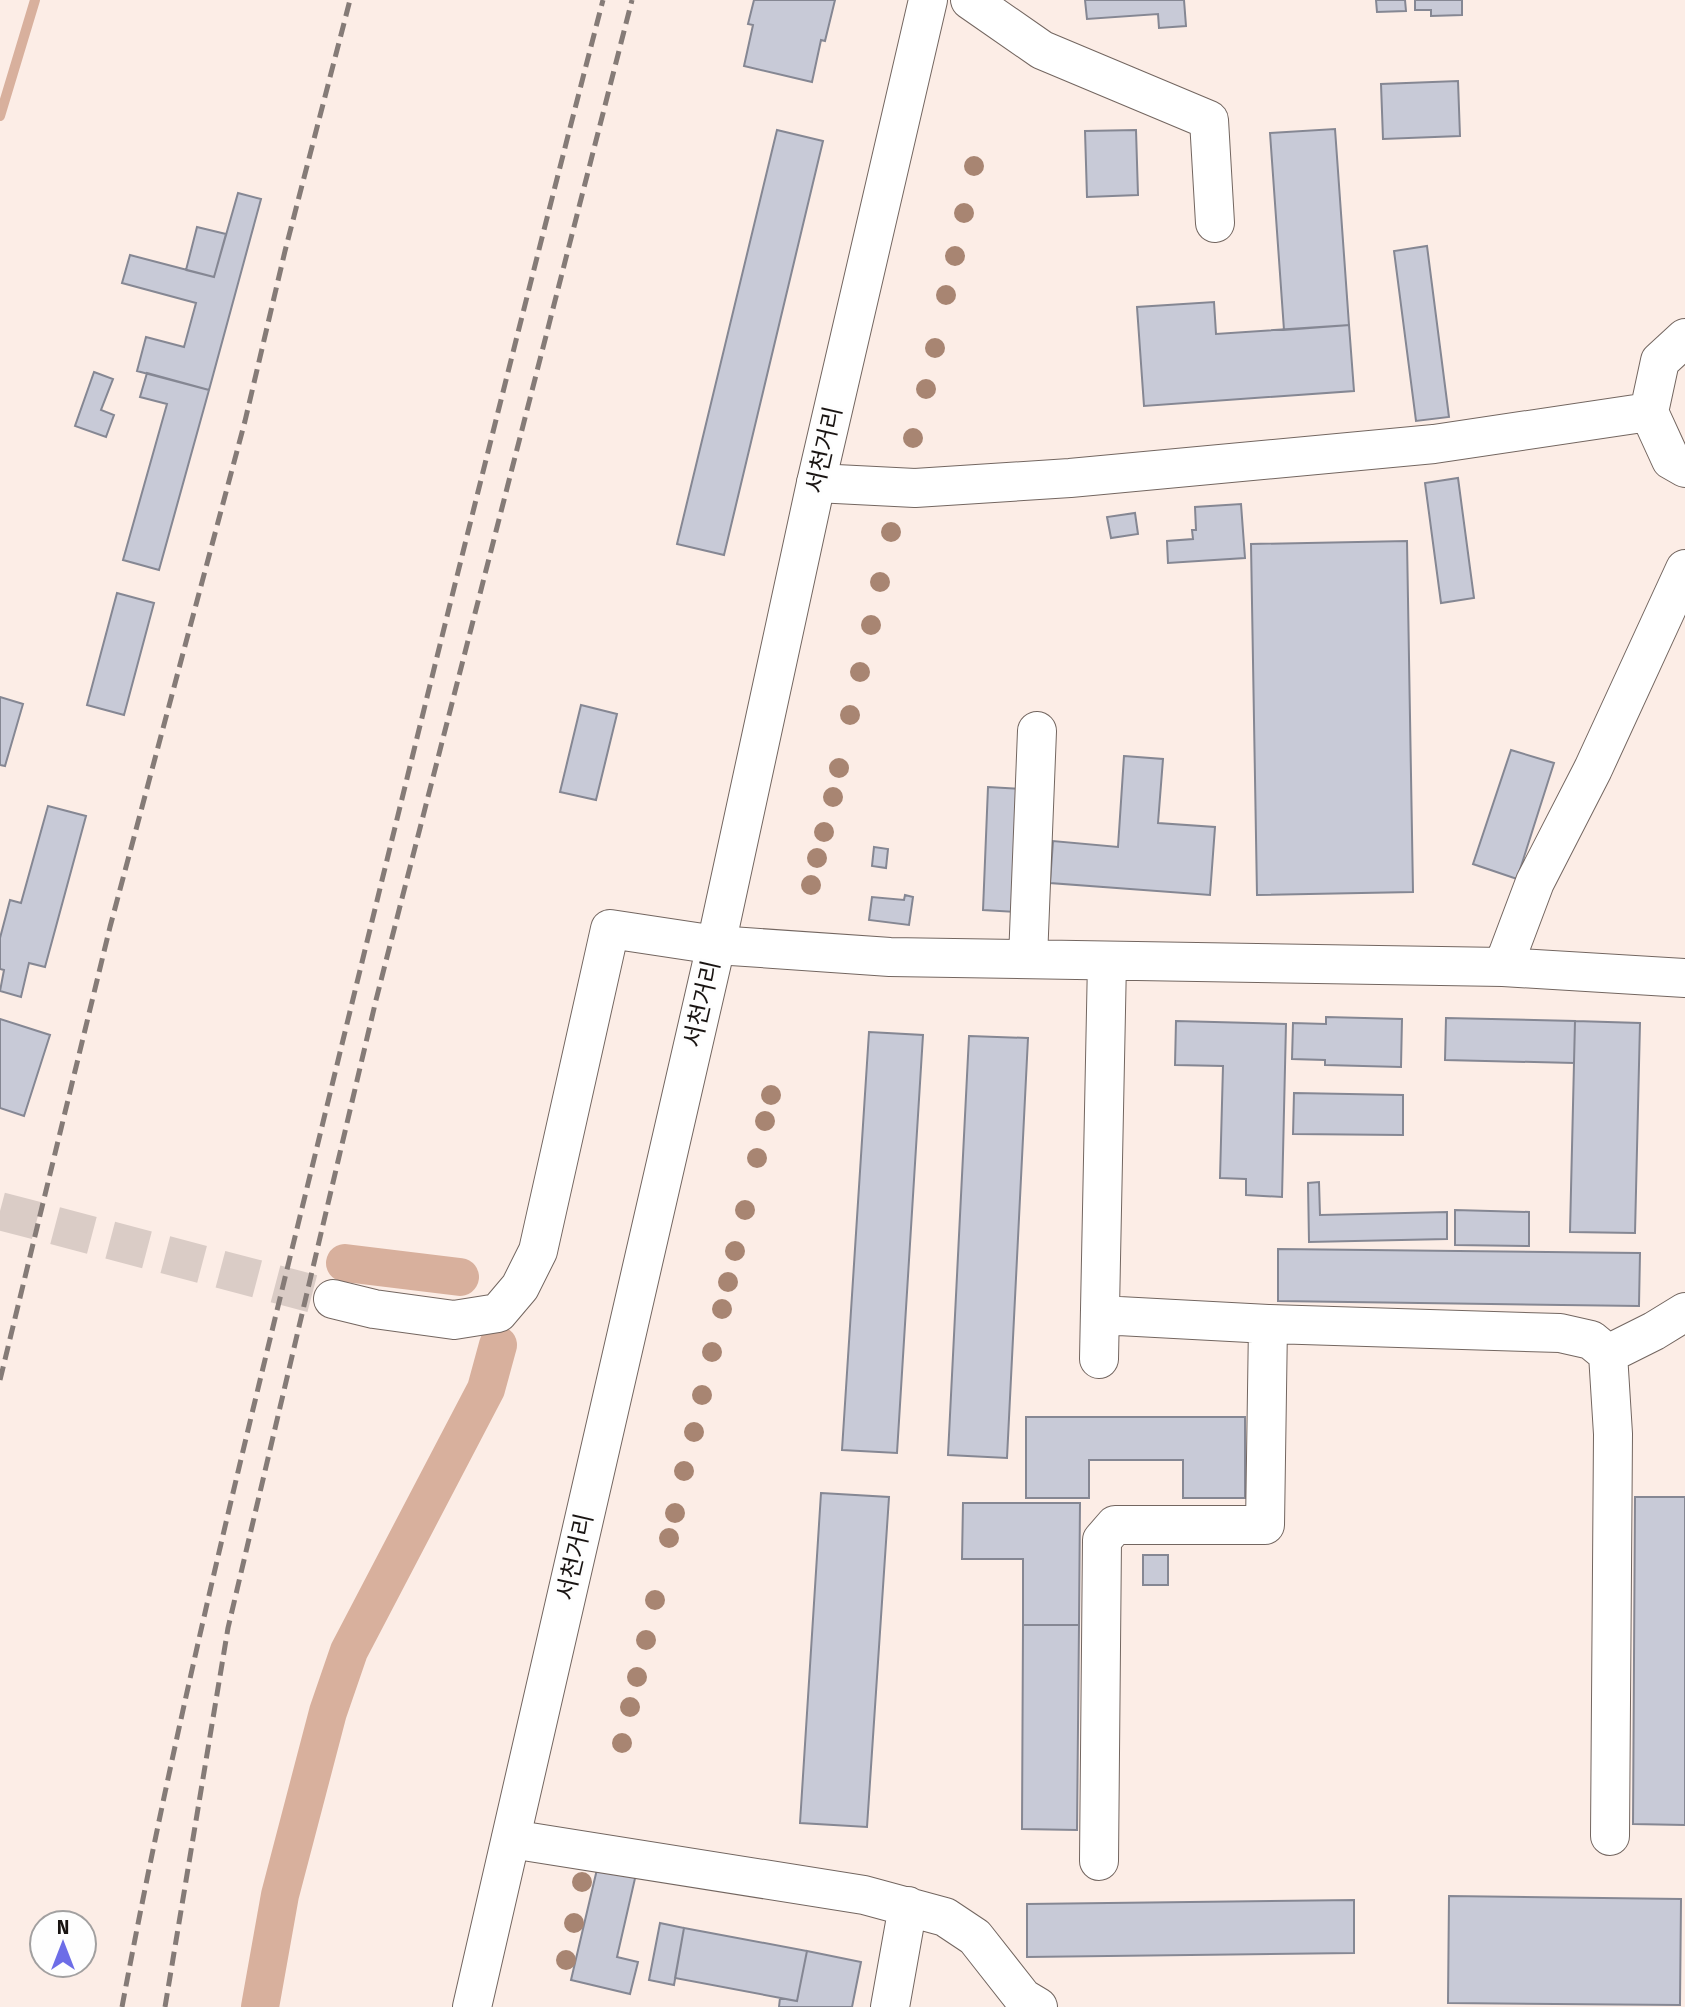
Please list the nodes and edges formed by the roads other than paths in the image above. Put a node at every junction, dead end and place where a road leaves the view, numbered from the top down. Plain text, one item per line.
1 (928, 0) edge
2 (970, 0) edge
3 (1215, 223) dead end
4 (1685, 338) edge
5 (1649, 412) junction
6 (1685, 468) edge
7 (816, 483) junction
8 (1685, 569) edge
9 (1037, 731) dead end
10 (716, 945) junction
11 (1028, 959) junction
12 (1107, 961) junction
13 (1503, 967) junction
14 (1685, 978) edge
15 (332, 1299) tunnel mouth
16 (1685, 1312) edge
17 (1100, 1315) junction
18 (1268, 1324) junction
19 (1608, 1354) junction
20 (1099, 1359) dead end
21 (1610, 1836) dead end
22 (511, 1839) junction
23 (1099, 1861) dead end
24 (908, 1906) junction
25 (472, 2007) edge
26 (890, 2007) edge
27 (1038, 2007) edge

1 - 7 street, 서천거리
2 - 3 street
4 - 5 street
5 - 6 street
5 - 7 street
7 - 10 street, 서천거리
8 - 13 street
9 - 11 street
10 - 11 street
10 - 15 street
10 - 22 street, 서천거리
11 - 12 street
12 - 13 street
12 - 17 street
13 - 14 street
16 - 19 street
17 - 18 street
17 - 20 street
18 - 19 street
18 - 23 street
19 - 21 street
22 - 24 street
22 - 25 street, 서천거리
24 - 26 street
24 - 27 street

